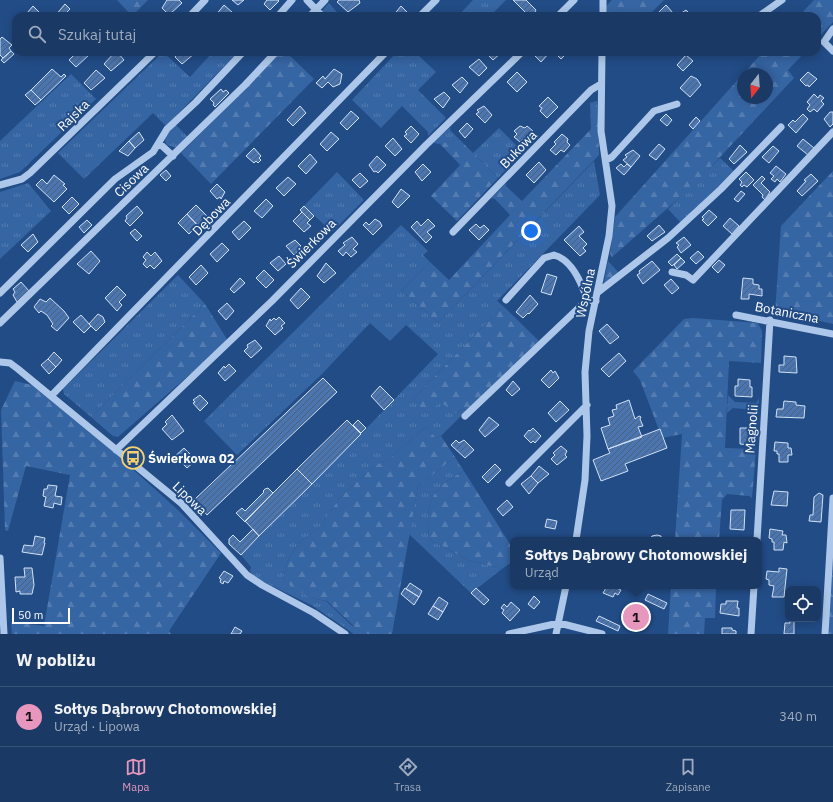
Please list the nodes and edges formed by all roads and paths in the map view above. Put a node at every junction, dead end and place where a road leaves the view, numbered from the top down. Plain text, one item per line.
1 (205, 0) edge
2 (292, 0) edge
3 (307, 0) edge
4 (324, 0) edge
5 (436, 0) edge
6 (574, 0) edge
7 (603, 0) edge
8 (782, 0) edge
9 (316, 9) junction
10 (194, 12) edge
11 (282, 12) edge
12 (313, 12) edge
13 (319, 12) edge
14 (424, 12) edge
15 (562, 12) edge
16 (603, 12) edge
17 (765, 12) edge
18 (833, 29) edge
19 (833, 51) edge
20 (151, 56) edge
21 (239, 56) edge
22 (272, 56) edge
23 (382, 56) edge
24 (518, 56) edge
25 (602, 56) edge
26 (601, 84) junction
27 (677, 104) dead end
28 (781, 127) dead end
29 (833, 132) edge
30 (159, 143) junction
31 (173, 156) junction
32 (606, 160) junction
33 (0, 186) edge
34 (453, 232) dead end
35 (672, 272) dead end
36 (0, 292) edge
37 (597, 293) junction
38 (506, 300) dead end
39 (587, 300) junction
40 (596, 301) junction
41 (736, 315) dead end
42 (770, 320) junction
43 (0, 323) edge
44 (833, 334) edge
45 (0, 362) edge
46 (51, 396) junction
47 (587, 406) junction
48 (465, 416) dead end
49 (116, 450) junction
50 (509, 482) dead end
51 (833, 498) edge
52 (576, 537) edge
53 (757, 537) edge
54 (0, 558) edge
55 (565, 589) edge
56 (754, 589) edge
57 (559, 622) junction
58 (4, 634) edge
59 (345, 634) edge
60 (510, 634) edge
61 (556, 634) edge
62 (602, 634) edge
63 (751, 634) edge
64 (825, 634) edge

1 - 10 street
2 - 11 street
3 - 9 street
4 - 9 street
5 - 14 street
6 - 15 street
7 - 16 street
8 - 17 street
9 - 12 street
9 - 13 street
18 - 19 street
20 - 33 street, Rajska
21 - 30 street
22 - 31 street, Cisowa
23 - 46 street, Dębowa
24 - 49 street, Świerkowa
25 - 26 street, Wspólna
26 - 32 street, Wspólna
26 - 34 street, Bukowa
27 - 32 street
28 - 37 street
29 - 35 street
30 - 31 street
30 - 36 street
31 - 43 street, Cisowa
32 - 37 street, Wspólna
37 - 40 street, Wspólna
38 - 39 street
39 - 40 street
39 - 48 street
40 - 47 street, Wspólna
41 - 42 street, Botaniczna
42 - 44 street, Botaniczna
42 - 53 street, Magnolii
45 - 46 street, Lipowa
46 - 49 street, Lipowa
47 - 50 street
47 - 52 street, Wspólna
49 - 59 street, Lipowa
51 - 64 street
54 - 58 street
55 - 57 street
56 - 63 street
57 - 60 street
57 - 61 street
57 - 62 street

